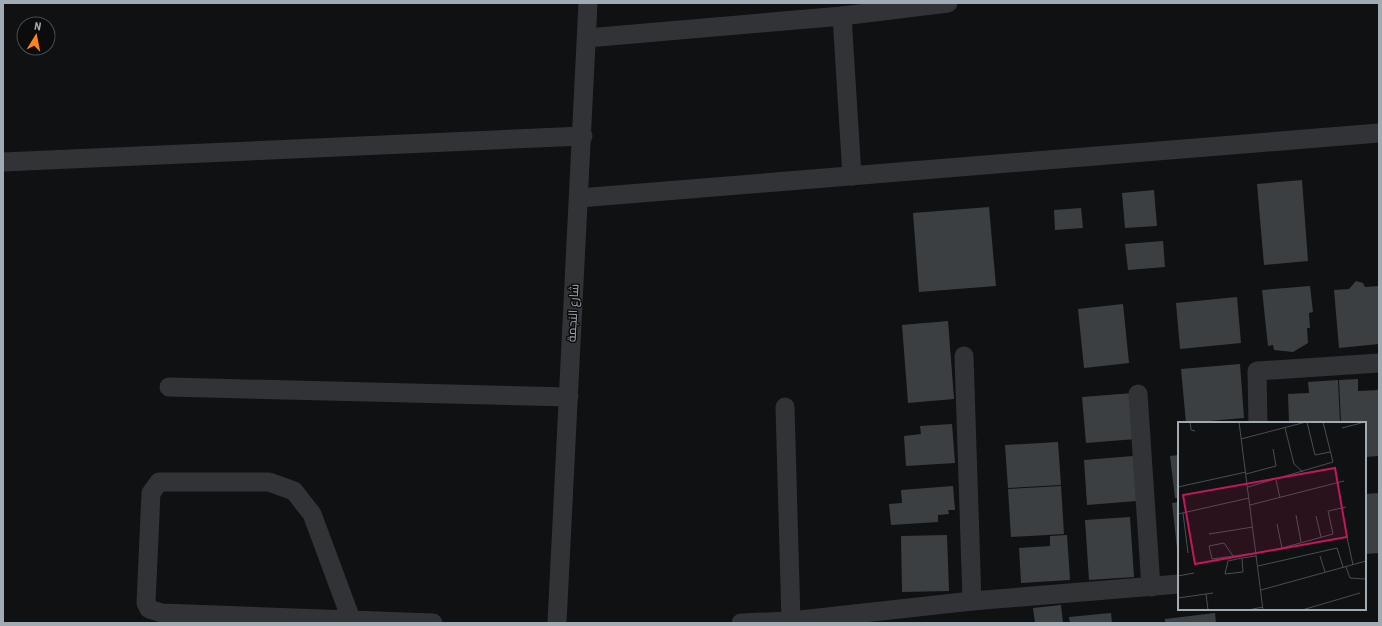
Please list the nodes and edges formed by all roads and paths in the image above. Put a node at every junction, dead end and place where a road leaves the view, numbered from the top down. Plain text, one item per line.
1 (588, 3) edge
2 (948, 3) edge
3 (842, 16) junction
4 (587, 38) junction
5 (1379, 133) edge
6 (583, 136) junction
7 (3, 162) edge
8 (852, 176) junction
9 (580, 198) junction
10 (964, 356) dead end
11 (1379, 362) edge
12 (169, 388) dead end
13 (1138, 394) dead end
14 (569, 397) junction
15 (785, 407) dead end
16 (1258, 422) edge
17 (1178, 584) edge
18 (1151, 587) junction
19 (972, 601) junction
20 (351, 619) junction
21 (791, 621) junction
22 (433, 623) edge
23 (557, 623) edge
24 (741, 623) edge

1 - 4 street, شارع النجمة
2 - 3 street
3 - 4 street
3 - 8 street
4 - 6 street, شارع النجمة
5 - 8 street
6 - 7 street
6 - 9 street, شارع النجمة
8 - 9 street
9 - 14 street, شارع النجمة
10 - 19 street
11 - 16 street
12 - 14 street
13 - 18 street
14 - 23 street, شارع النجمة
15 - 21 street
17 - 18 street
18 - 19 street
19 - 21 street
20 - 20 street
20 - 22 street
21 - 24 street

